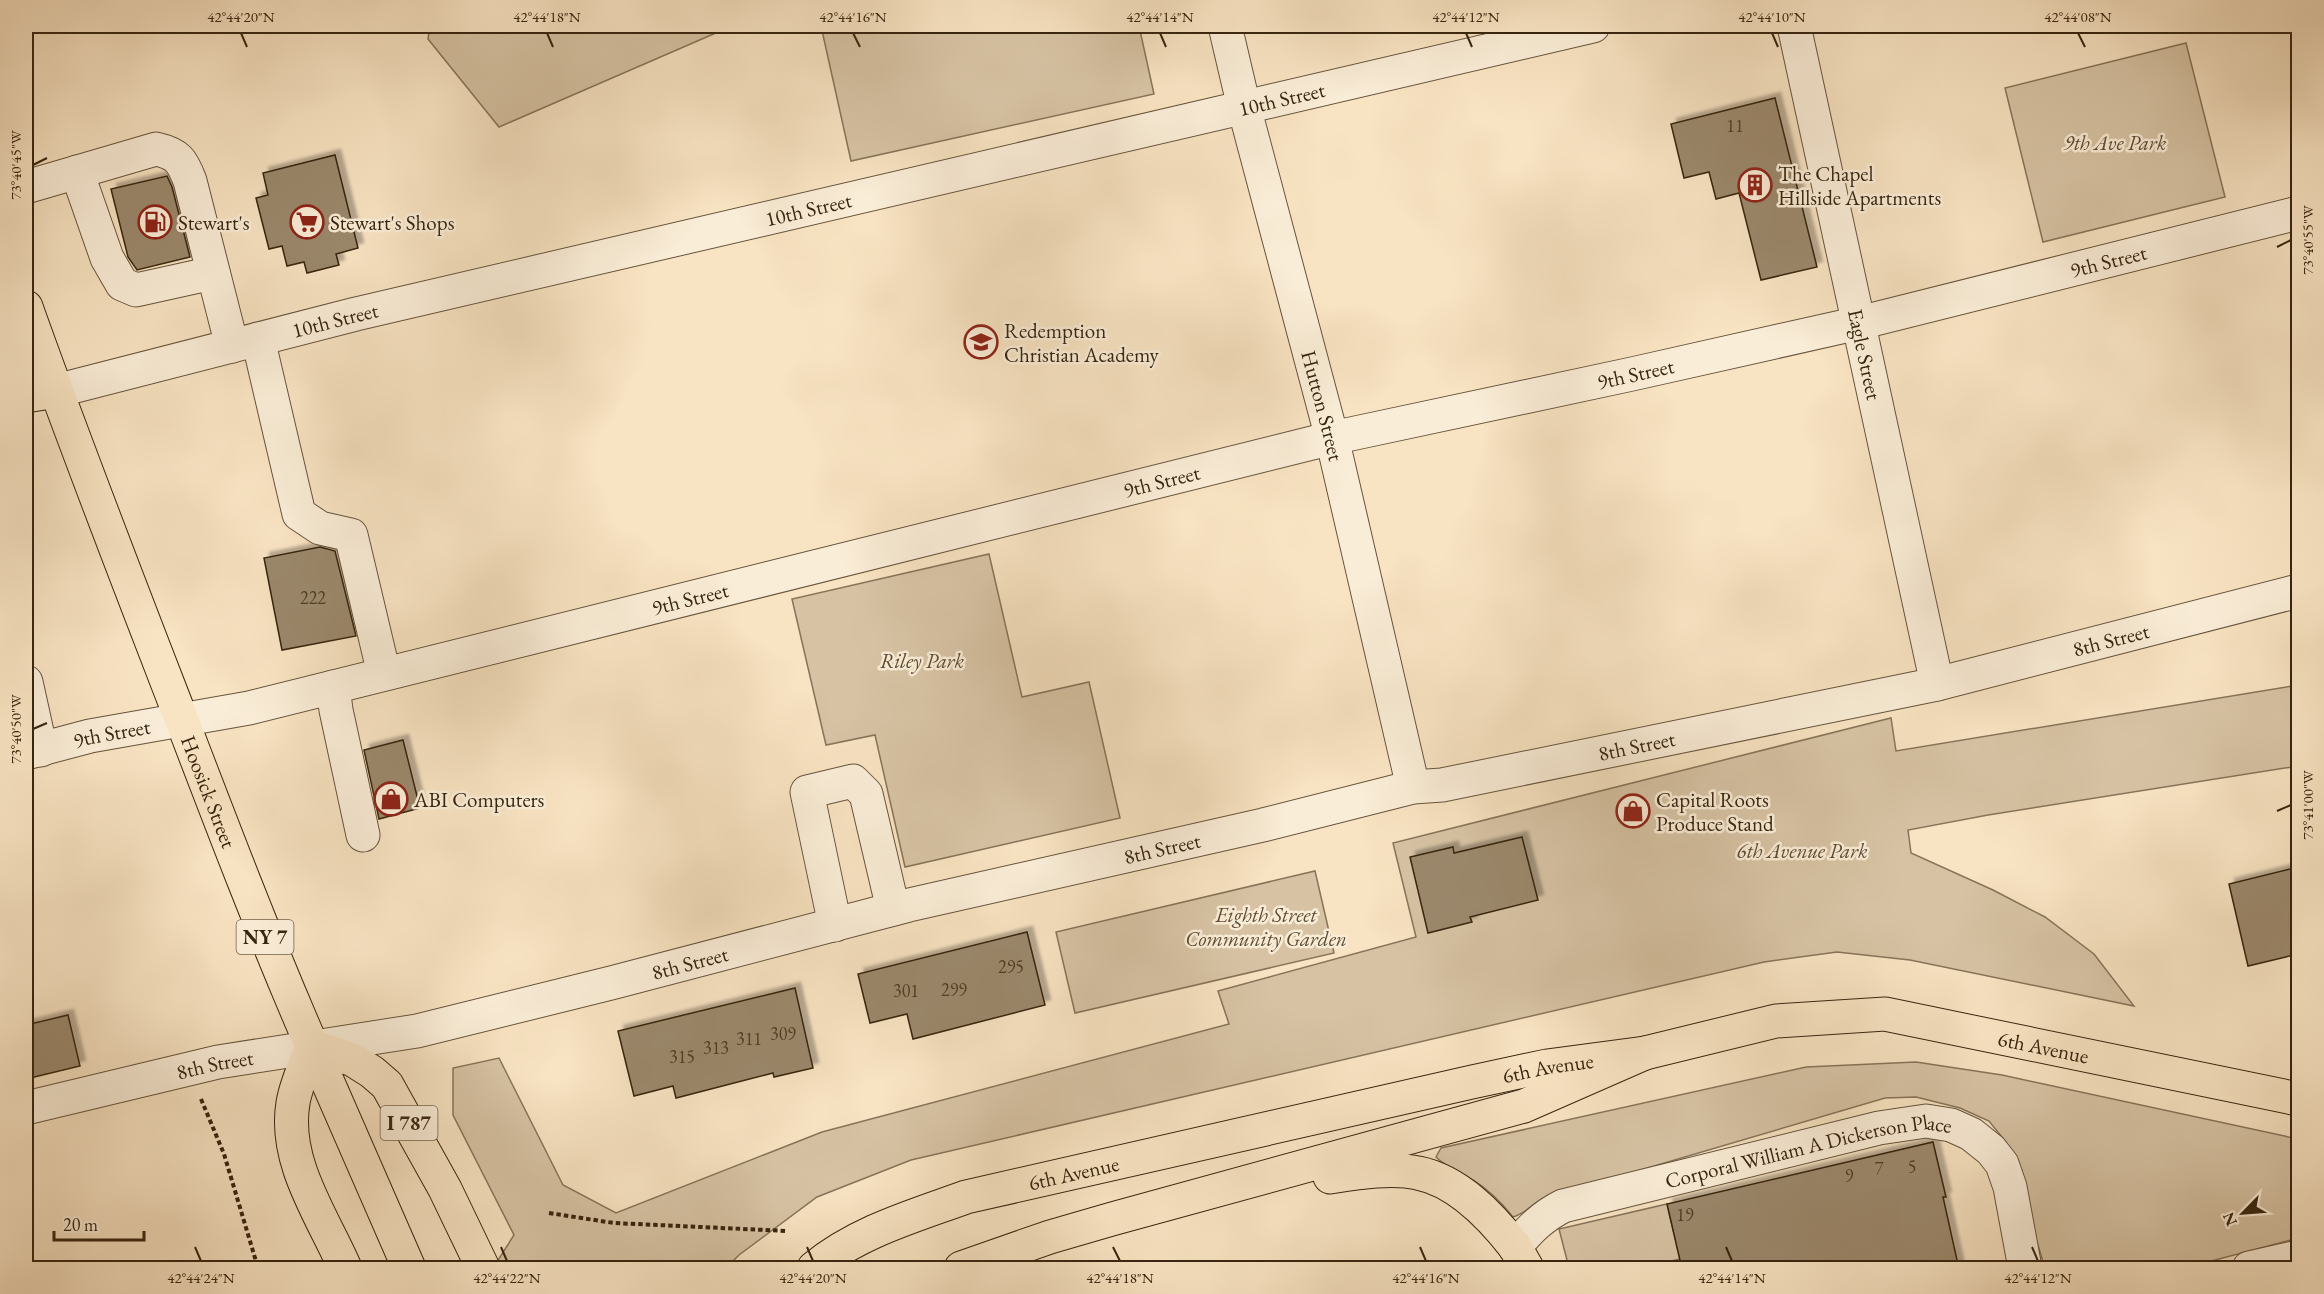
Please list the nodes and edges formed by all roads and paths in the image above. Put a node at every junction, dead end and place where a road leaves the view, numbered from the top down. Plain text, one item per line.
1 (1225, 26) edge
2 (1593, 26) edge
3 (1794, 26) edge
4 (1244, 108) junction
5 (77, 172) junction
6 (26, 187) edge
7 (2298, 213) edge
8 (213, 273) junction
9 (26, 307) edge
10 (1859, 323) junction
11 (245, 342) junction
12 (40, 394) edge
13 (1332, 438) junction
14 (2298, 591) edge
15 (384, 674) junction
16 (26, 682) edge
17 (1937, 684) junction
18 (333, 687) junction
19 (182, 720) junction
20 (33, 752) edge
21 (1413, 787) junction
22 (363, 836) dead end
23 (893, 909) junction
24 (835, 925) junction
25 (312, 1046) junction
26 (1645, 1053) junction
27 (200, 1096) dead end
28 (2298, 1099) edge
29 (26, 1108) edge
30 (1183, 1201) junction
31 (549, 1213) dead end
32 (788, 1231) dead end
33 (2298, 1257) edge
34 (1521, 1258) edge
35 (258, 1269) edge
36 (345, 1269) edge
37 (409, 1269) edge
38 (483, 1269) edge
39 (814, 1269) edge
40 (961, 1269) edge
41 (2025, 1269) edge
42 (2249, 1269) edge

1 - 4 street, Hutton Street
2 - 4 street, 10th Street
3 - 10 street, Eagle Street
4 - 11 street, 10th Street
4 - 13 street, Hutton Street
5 - 6 street
5 - 8 street
5 - 8 street
7 - 10 street, 9th Street
8 - 11 street
9 - 12 main road, Hoosick Street / NY 7
10 - 13 street, 9th Street
10 - 17 street, Eagle Street
11 - 12 street, 10th Street
11 - 15 street
12 - 19 main road, Hoosick Street / NY 7
13 - 15 street, 9th Street
13 - 21 street, Hutton Street
14 - 17 street, 8th Street
15 - 18 street, 9th Street
16 - 20 street
17 - 21 street, 8th Street
18 - 19 street, 9th Street
18 - 22 street
19 - 20 street, 9th Street
19 - 25 main road, Hoosick Street / NY 7
21 - 23 street, 8th Street
23 - 24 street, 8th Street
23 - 24 street
24 - 25 street, 8th Street
25 - 29 street, 8th Street
25 - 36 main road
25 - 37 main road, Hoosick Street
25 - 38 main road, I 787
26 - 28 main road, 6th Avenue
26 - 30 main road
26 - 39 main road, 6th Avenue
27 - 35 path
30 - 34 main road
30 - 40 main road
31 - 32 path
33 - 42 street
34 - 41 street, Corporal William A Dickerson Place

